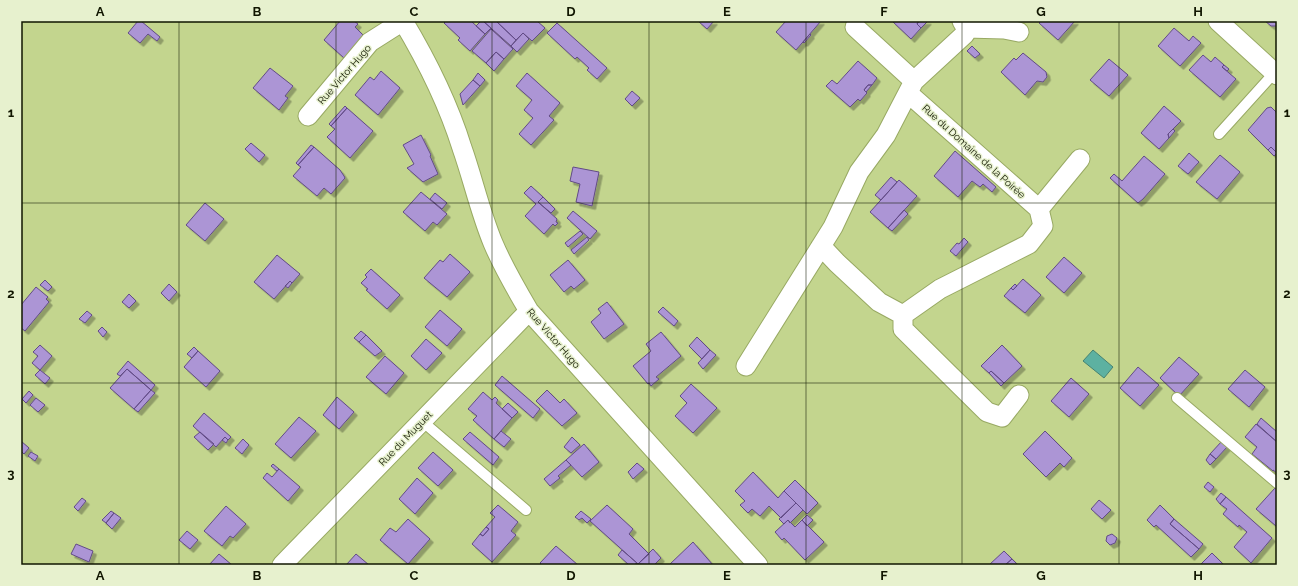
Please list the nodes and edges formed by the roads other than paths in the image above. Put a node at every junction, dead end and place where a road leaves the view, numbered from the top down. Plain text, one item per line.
1 (1218, 21) edge
2 (964, 25) edge
3 (856, 27) dead end
4 (1019, 32) dead end
5 (1276, 74) edge
6 (911, 87) junction
7 (308, 116) dead end
8 (1219, 134) dead end
9 (1080, 159) dead end
10 (1039, 209) junction
11 (821, 246) junction
12 (529, 311) junction
13 (903, 316) junction
14 (746, 366) dead end
15 (1019, 395) dead end
16 (1177, 398) dead end
17 (422, 421) junction
18 (1277, 483) edge
19 (526, 510) dead end
20 (282, 565) edge
21 (758, 565) edge

1 - 5 street
2 - 4 street
2 - 6 street
3 - 6 street, Rue du Domaine de la Poirée
5 - 8 lane
6 - 10 street, Rue du Domaine de la Poirée
6 - 11 street
7 - 12 street, Rue Victor Hugo
9 - 10 street
10 - 13 street
11 - 13 street
11 - 14 street
12 - 17 street, Rue du Muguet
12 - 21 street, Rue Victor Hugo
13 - 15 street
16 - 18 lane
17 - 19 lane
17 - 20 street, Rue du Muguet

